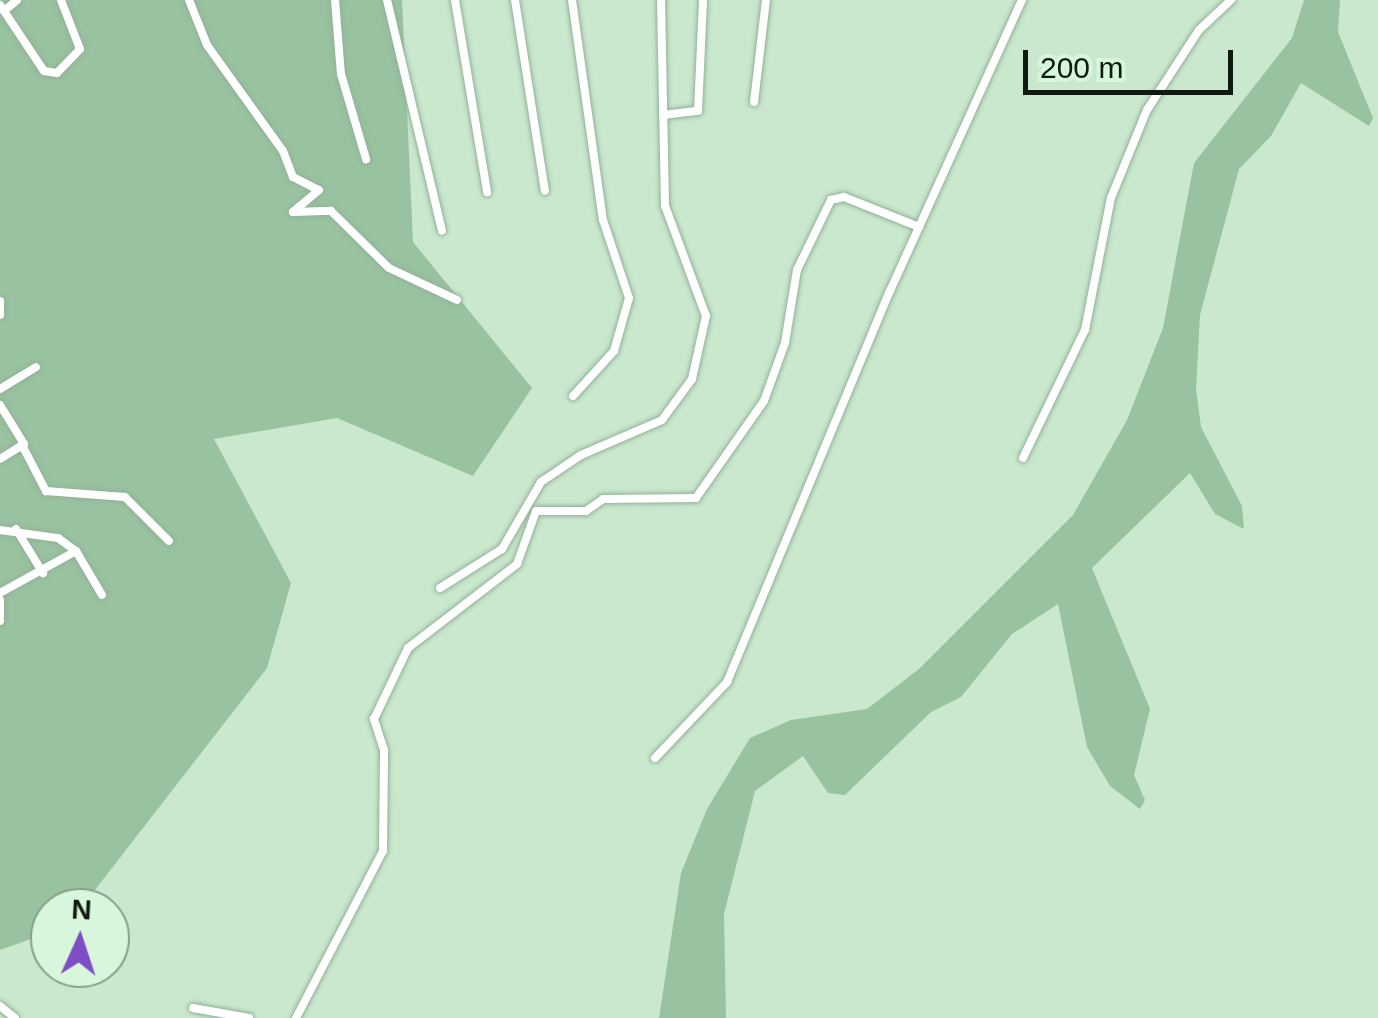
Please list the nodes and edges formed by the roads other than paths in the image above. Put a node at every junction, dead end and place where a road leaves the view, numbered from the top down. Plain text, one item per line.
1 (17, 0) edge
2 (61, 0) edge
3 (189, 0) edge
4 (334, 0) edge
5 (387, 0) edge
6 (454, 0) edge
7 (514, 0) edge
8 (572, 0) edge
9 (661, 0) edge
10 (703, 0) edge
11 (766, 0) edge
12 (1022, 0) edge
13 (1231, 0) edge
14 (2, 9) edge
15 (754, 102) dead end
16 (663, 115) junction
17 (366, 159) dead end
18 (545, 191) dead end
19 (486, 192) dead end
20 (919, 227) junction
21 (442, 231) dead end
22 (457, 300) dead end
23 (0, 301) edge
24 (0, 316) edge
25 (36, 367) dead end
26 (0, 389) edge
27 (574, 396) dead end
28 (0, 405) edge
29 (23, 447) junction
30 (1023, 458) dead end
31 (0, 459) edge
32 (532, 512) junction
33 (16, 529) junction
34 (0, 530) edge
35 (169, 541) dead end
36 (76, 550) junction
37 (43, 573) junction
38 (440, 588) dead end
39 (0, 596) edge
40 (102, 596) dead end
41 (0, 620) edge
42 (655, 758) dead end
43 (0, 1006) edge
44 (193, 1008) dead end
45 (15, 1018) edge
46 (249, 1018) edge
47 (296, 1018) edge

1 - 14 street
2 - 14 street
3 - 22 street
4 - 17 street
5 - 21 street
6 - 19 street
7 - 18 street
8 - 27 street
9 - 16 street
10 - 16 street
11 - 15 street
12 - 20 street
13 - 30 street
16 - 32 street
20 - 32 street
20 - 42 street
23 - 24 street
25 - 26 street
28 - 29 street
29 - 31 street
29 - 35 street
32 - 38 street
32 - 47 street
33 - 34 street
33 - 36 street
33 - 37 street
36 - 37 street
36 - 40 street
37 - 39 street
39 - 41 street
43 - 45 street
44 - 46 street

